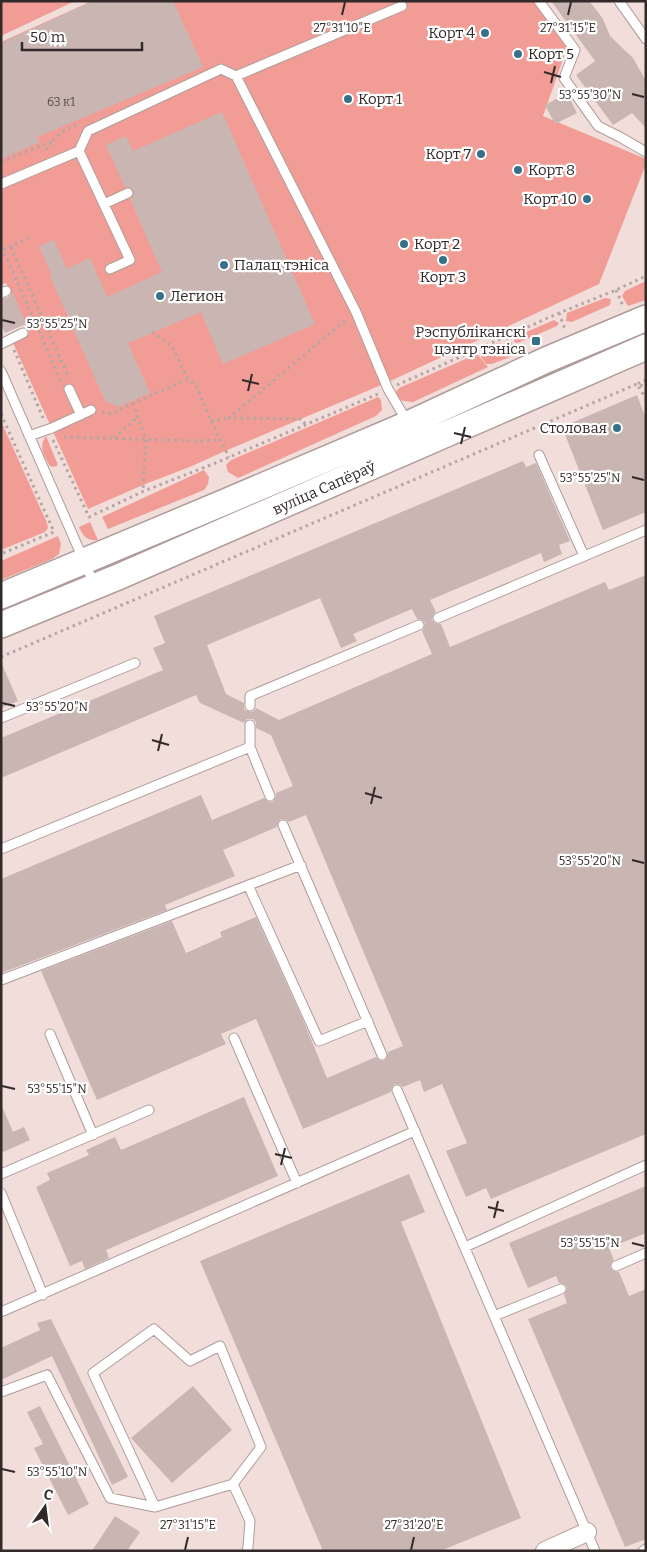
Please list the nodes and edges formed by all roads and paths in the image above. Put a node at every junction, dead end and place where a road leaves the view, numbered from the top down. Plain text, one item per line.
1 (539, 1) edge
2 (619, 1) edge
3 (402, 6) dead end
4 (646, 39) edge
5 (236, 76) junction
6 (80, 151) junction
7 (646, 152) edge
8 (43, 154) dead end
9 (1, 162) edge
10 (1, 184) edge
11 (128, 193) dead end
12 (104, 204) junction
13 (29, 238) dead end
14 (11, 247) junction
15 (110, 269) dead end
16 (646, 276) edge
17 (616, 290) junction
18 (615, 310) dead end
19 (356, 312) junction
20 (559, 313) junction
21 (646, 318) edge
22 (574, 326) dead end
23 (565, 329) junction
24 (152, 332) dead end
25 (558, 332) dead end
26 (23, 333) dead end
27 (506, 337) junction
28 (6, 342) edge
29 (522, 347) dead end
30 (646, 348) edge
31 (1, 371) edge
32 (188, 379) junction
33 (646, 380) edge
34 (637, 384) junction
35 (646, 387) edge
36 (70, 389) junction
37 (388, 389) junction
38 (646, 399) edge
39 (133, 403) junction
40 (92, 410) joint
41 (1, 414) edge
42 (81, 415) junction
43 (138, 417) junction
44 (228, 418) junction
45 (211, 421) junction
46 (305, 424) junction
47 (408, 424) junction
48 (48, 429) junction
49 (29, 436) junction
50 (113, 438) junction
51 (146, 440) junction
52 (221, 440) junction
53 (539, 455) dead end
54 (229, 457) junction
55 (144, 491) junction
56 (646, 530) edge
57 (1, 554) edge
58 (584, 556) junction
59 (84, 561) junction
60 (95, 586) junction
61 (1, 596) edge
62 (438, 618) dead end
63 (1, 625) edge
64 (419, 626) dead end
65 (1, 657) edge
66 (136, 663) dead end
67 (250, 706) dead end
68 (1, 718) edge
69 (250, 725) dead end
70 (250, 747) junction
71 (270, 796) dead end
72 (283, 825) dead end
73 (1, 849) edge
74 (301, 865) junction
75 (248, 885) junction
76 (1, 980) edge
77 (368, 1021) junction
78 (50, 1034) dead end
79 (234, 1038) dead end
80 (382, 1055) dead end
81 (397, 1090) dead end
82 (149, 1110) dead end
83 (415, 1131) junction
84 (92, 1135) junction
85 (646, 1165) edge
86 (1, 1174) edge
87 (296, 1183) junction
88 (1, 1193) edge
89 (465, 1247) junction
90 (646, 1253) edge
91 (616, 1266) dead end
92 (561, 1289) dead end
93 (43, 1294) junction
94 (1, 1312) edge
95 (494, 1316) junction
96 (1, 1392) edge
97 (233, 1484) junction
98 (155, 1507) junction
99 (587, 1532) junction
100 (247, 1551) edge
101 (545, 1551) edge
102 (595, 1551) edge

1 - 7 lane
2 - 4 lane
3 - 5 lane
5 - 6 lane
5 - 19 lane
6 - 10 lane
6 - 12 lane
8 - 9 path
11 - 12 lane
12 - 15 lane
13 - 14 path
14 - 36 path
14 - 36 path
16 - 17 path
17 - 18 path
17 - 20 path
19 - 37 lane
19 - 44 path
20 - 23 path
20 - 27 path
21 - 47 main road, вуліца Сапёраў
22 - 23 path
23 - 25 path
24 - 32 path
26 - 28 lane
27 - 29 path
27 - 37 path
28 - 48 path
30 - 60 main road, вуліца Сапёраў
31 - 49 lane
32 - 39 path
32 - 45 path
33 - 34 path
34 - 35 path
34 - 38 path
34 - 65 path
36 - 42 lane
37 - 46 path
37 - 47 lane
39 - 40 path
39 - 43 path
40 - 42 lane
41 - 57 path
42 - 48 lane
43 - 50 path
43 - 51 path
44 - 45 path
44 - 46 path
45 - 52 path
46 - 54 path
47 - 59 main road, вуліца Сапёраў
48 - 49 lane
49 - 59 lane
50 - 51 path
50 - 55 path
51 - 52 path
51 - 55 path
52 - 54 path
53 - 58 lane
54 - 55 path
56 - 58 lane
58 - 62 lane
59 - 60 lane
59 - 61 main road, вуліца Сапёраў
60 - 63 main road, вуліца Сапёраў
64 - 67 lane
66 - 68 lane
69 - 70 lane
70 - 71 lane
70 - 73 lane
72 - 74 lane
74 - 75 lane
74 - 77 lane
75 - 76 lane
75 - 77 lane
77 - 80 lane
78 - 84 lane
79 - 87 lane
81 - 83 lane
82 - 84 lane
83 - 87 lane
83 - 89 lane
84 - 86 lane
85 - 89 lane
87 - 93 lane
88 - 93 lane
89 - 95 lane
90 - 91 lane
92 - 95 lane
93 - 94 lane
95 - 99 lane
96 - 98 lane
97 - 98 lane
97 - 98 lane
97 - 100 lane
99 - 101 street
99 - 102 lane

